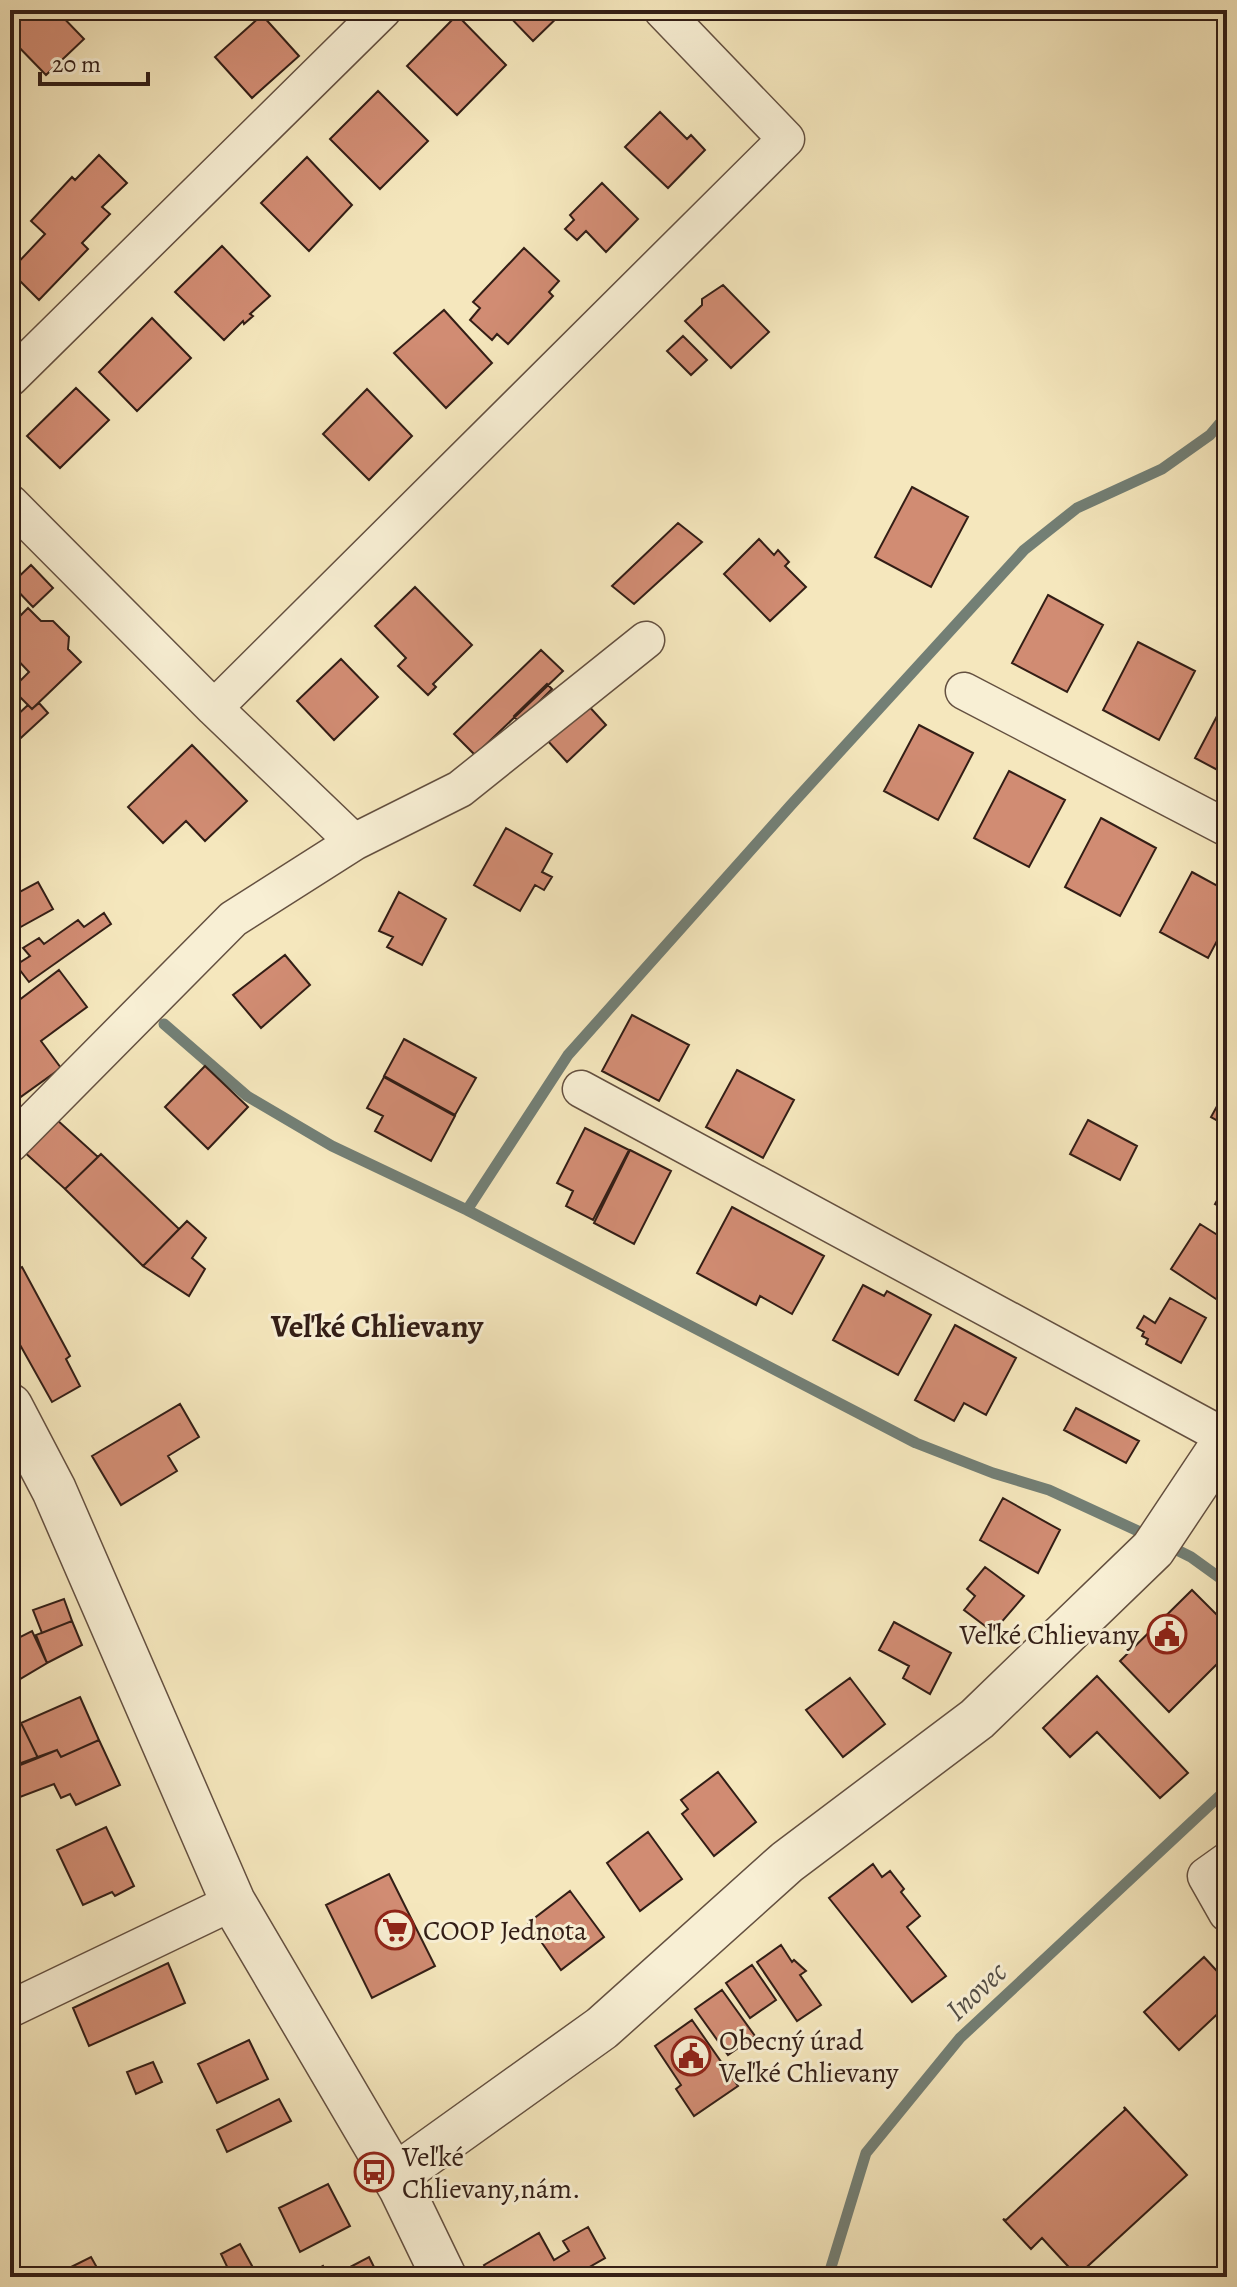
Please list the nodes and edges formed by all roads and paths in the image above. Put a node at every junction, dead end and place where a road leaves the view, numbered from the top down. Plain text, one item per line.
1 (383, 10) edge
2 (662, 10) edge
3 (10, 378) edge
4 (10, 503) edge
5 (646, 640) dead end
6 (964, 691) dead end
7 (214, 708) junction
8 (1227, 828) edge
9 (354, 842) junction
10 (581, 1089) dead end
11 (10, 1144) edge
12 (10, 1406) edge
13 (1227, 1438) edge
14 (1227, 1861) edge
15 (233, 1902) junction
16 (1227, 1913) edge
17 (10, 2009) edge
18 (394, 2177) junction
19 (444, 2277) edge

1 - 3 street
2 - 7 street
4 - 7 street
5 - 9 street
6 - 8 street
7 - 9 street
9 - 11 street
10 - 13 street
12 - 15 street
13 - 18 street
14 - 16 street
15 - 17 street
15 - 18 street
18 - 19 street

